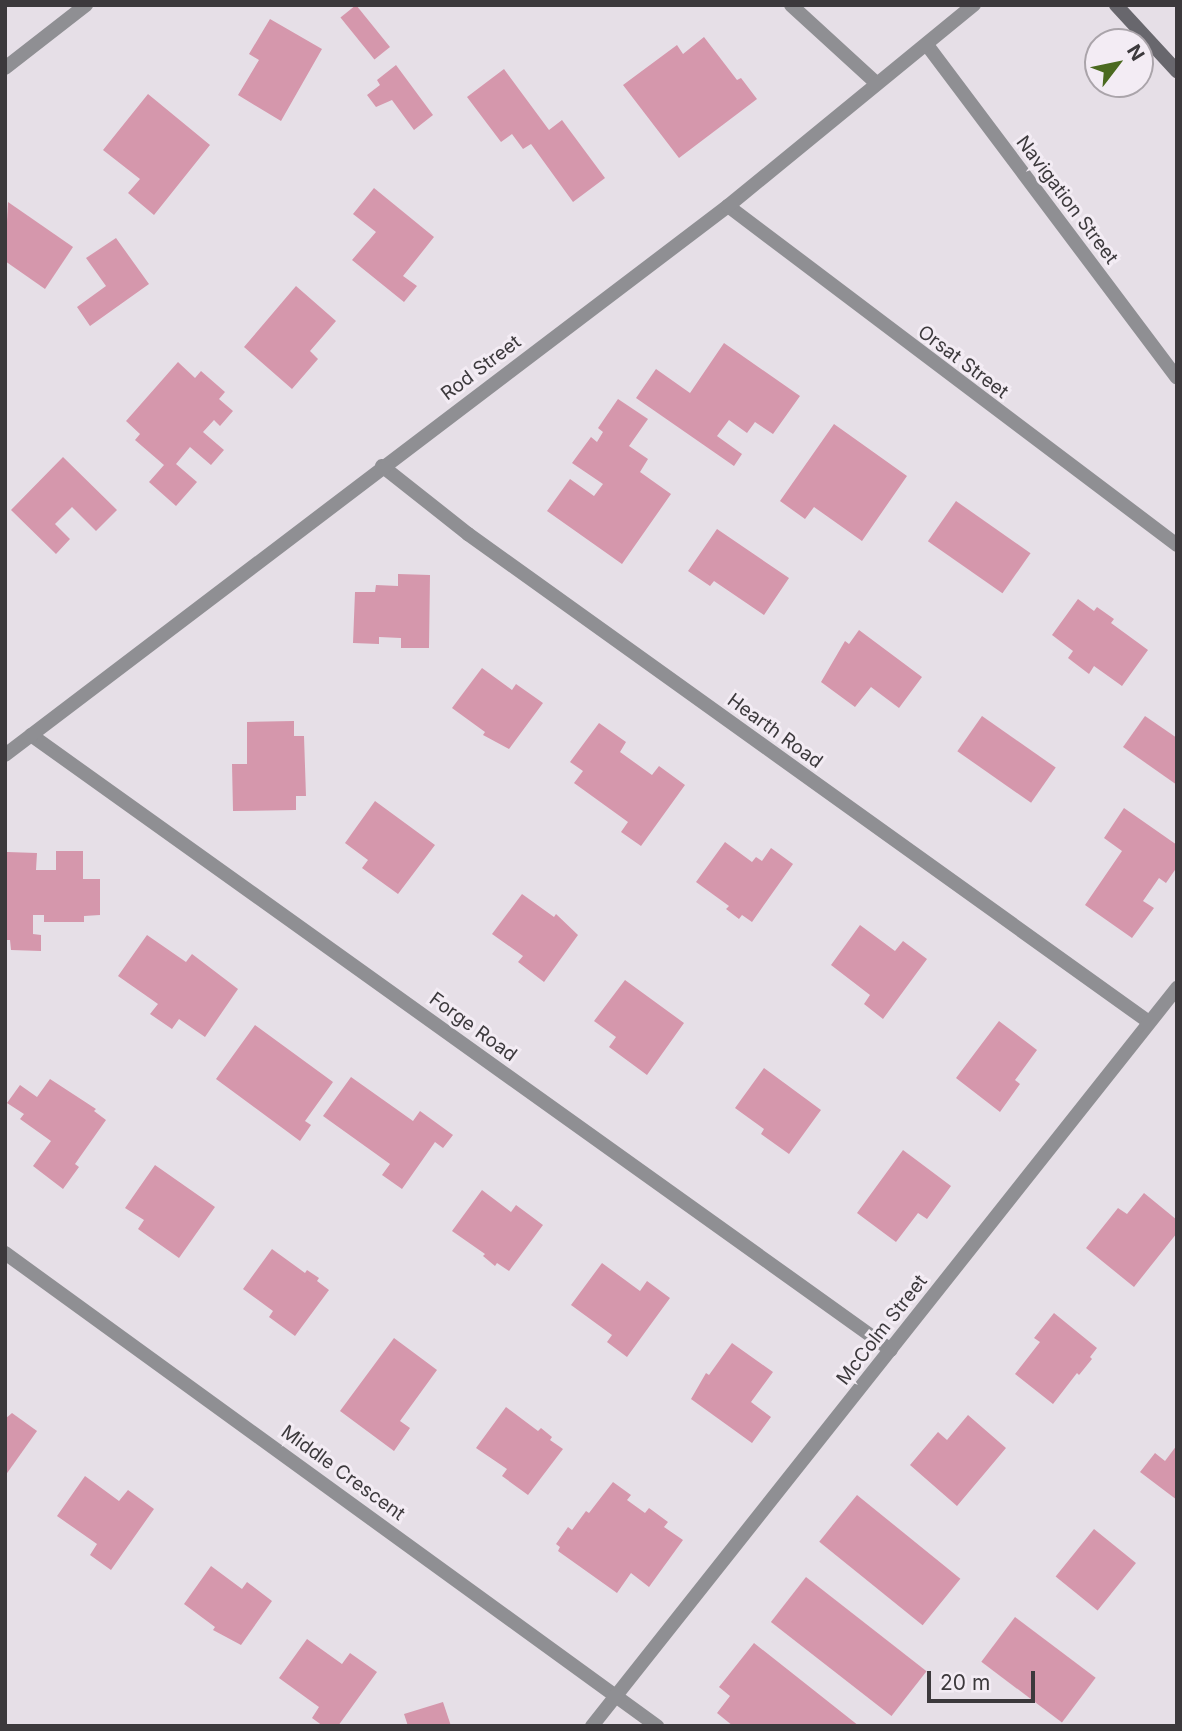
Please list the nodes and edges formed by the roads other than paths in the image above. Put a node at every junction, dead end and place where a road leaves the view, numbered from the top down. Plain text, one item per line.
1 (86, 5) edge
2 (791, 5) edge
3 (974, 5) edge
4 (1116, 5) edge
5 (927, 45) junction
6 (5, 68) edge
7 (1177, 71) edge
8 (876, 83) junction
9 (728, 206) junction
10 (1177, 378) edge
11 (382, 466) junction
12 (1177, 545) edge
13 (32, 735) junction
14 (5, 755) edge
15 (1177, 988) edge
16 (1149, 1022) junction
17 (5, 1253) edge
18 (891, 1350) junction
19 (617, 1694) junction
20 (592, 1726) edge
21 (657, 1726) edge

1 - 6 street
2 - 8 street
3 - 5 street, Rod Street
4 - 7 main road
5 - 8 street, Rod Street
5 - 10 street, Navigation Street
8 - 9 street, Rod Street
9 - 11 street, Rod Street
9 - 12 street, Orsat Street
11 - 13 street, Rod Street
11 - 16 street, Hearth Road
13 - 14 street, Rod Street
13 - 18 street, Forge Road
15 - 16 street, McColm Street
16 - 18 street, McColm Street
17 - 19 street, Middle Crescent
18 - 19 street, McColm Street
19 - 20 street, McColm Street
19 - 21 street, Middle Crescent

